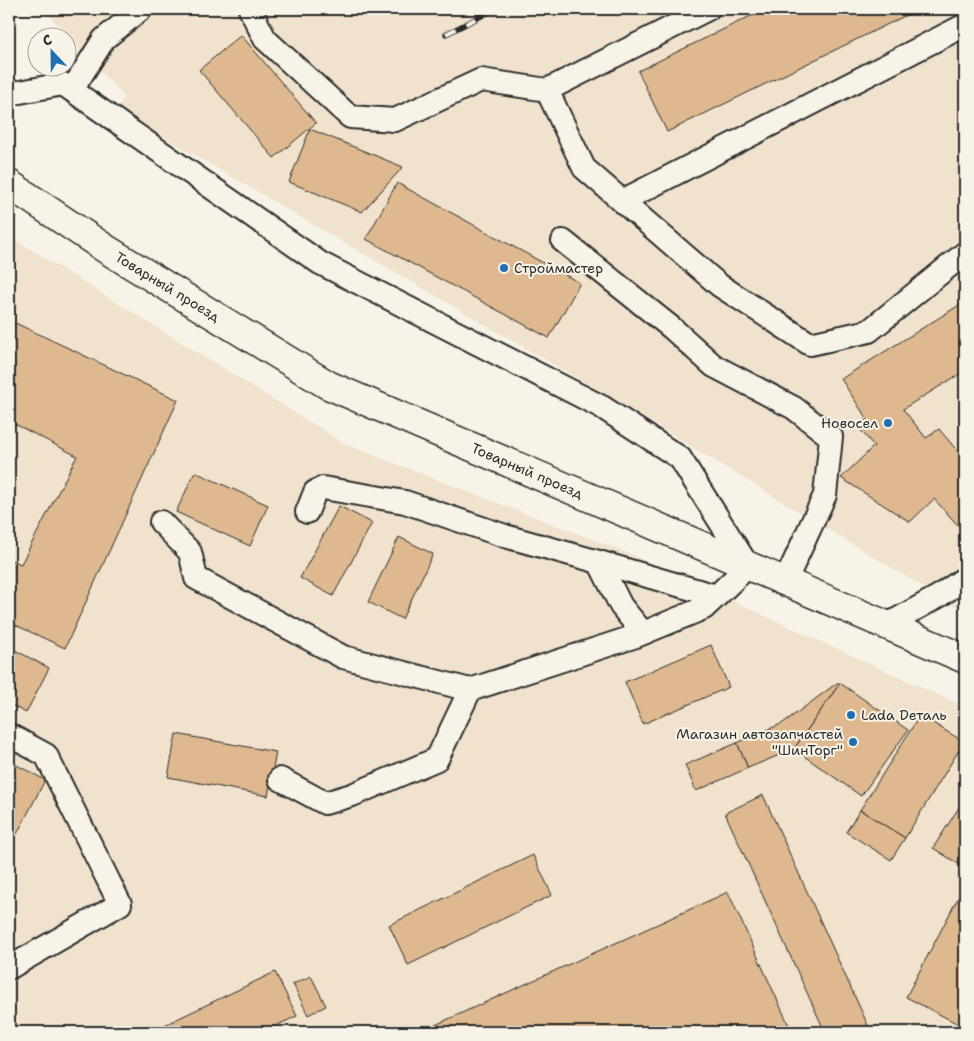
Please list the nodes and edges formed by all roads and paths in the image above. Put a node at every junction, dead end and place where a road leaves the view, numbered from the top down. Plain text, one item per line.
1 (141, 9) edge
2 (250, 9) edge
3 (708, 9) edge
4 (965, 25) edge
5 (13, 89) edge
6 (72, 90) junction
7 (547, 90) junction
8 (9, 184) edge
9 (622, 202) junction
10 (563, 241) dead end
11 (965, 253) edge
12 (307, 512) dead end
13 (161, 522) dead end
14 (600, 562) junction
15 (748, 566) junction
16 (965, 578) edge
17 (785, 582) junction
18 (716, 596) junction
19 (887, 626) junction
20 (642, 633) junction
21 (965, 659) edge
22 (470, 690) junction
23 (9, 735) edge
24 (280, 779) dead end
25 (9, 968) edge

1 - 6 lane
2 - 7 lane
3 - 7 lane
4 - 9 lane
5 - 6 lane
6 - 15 lane
7 - 9 lane
8 - 15 main road, Товарный проезд
9 - 11 lane
10 - 17 lane
12 - 14 lane
13 - 22 lane
14 - 18 lane
14 - 20 lane
15 - 17 main road, Товарный проезд
15 - 18 lane
16 - 19 lane
17 - 19 main road, Товарный проезд
18 - 20 lane
19 - 21 main road, Товарный проезд
20 - 22 lane
22 - 24 lane
23 - 25 lane

